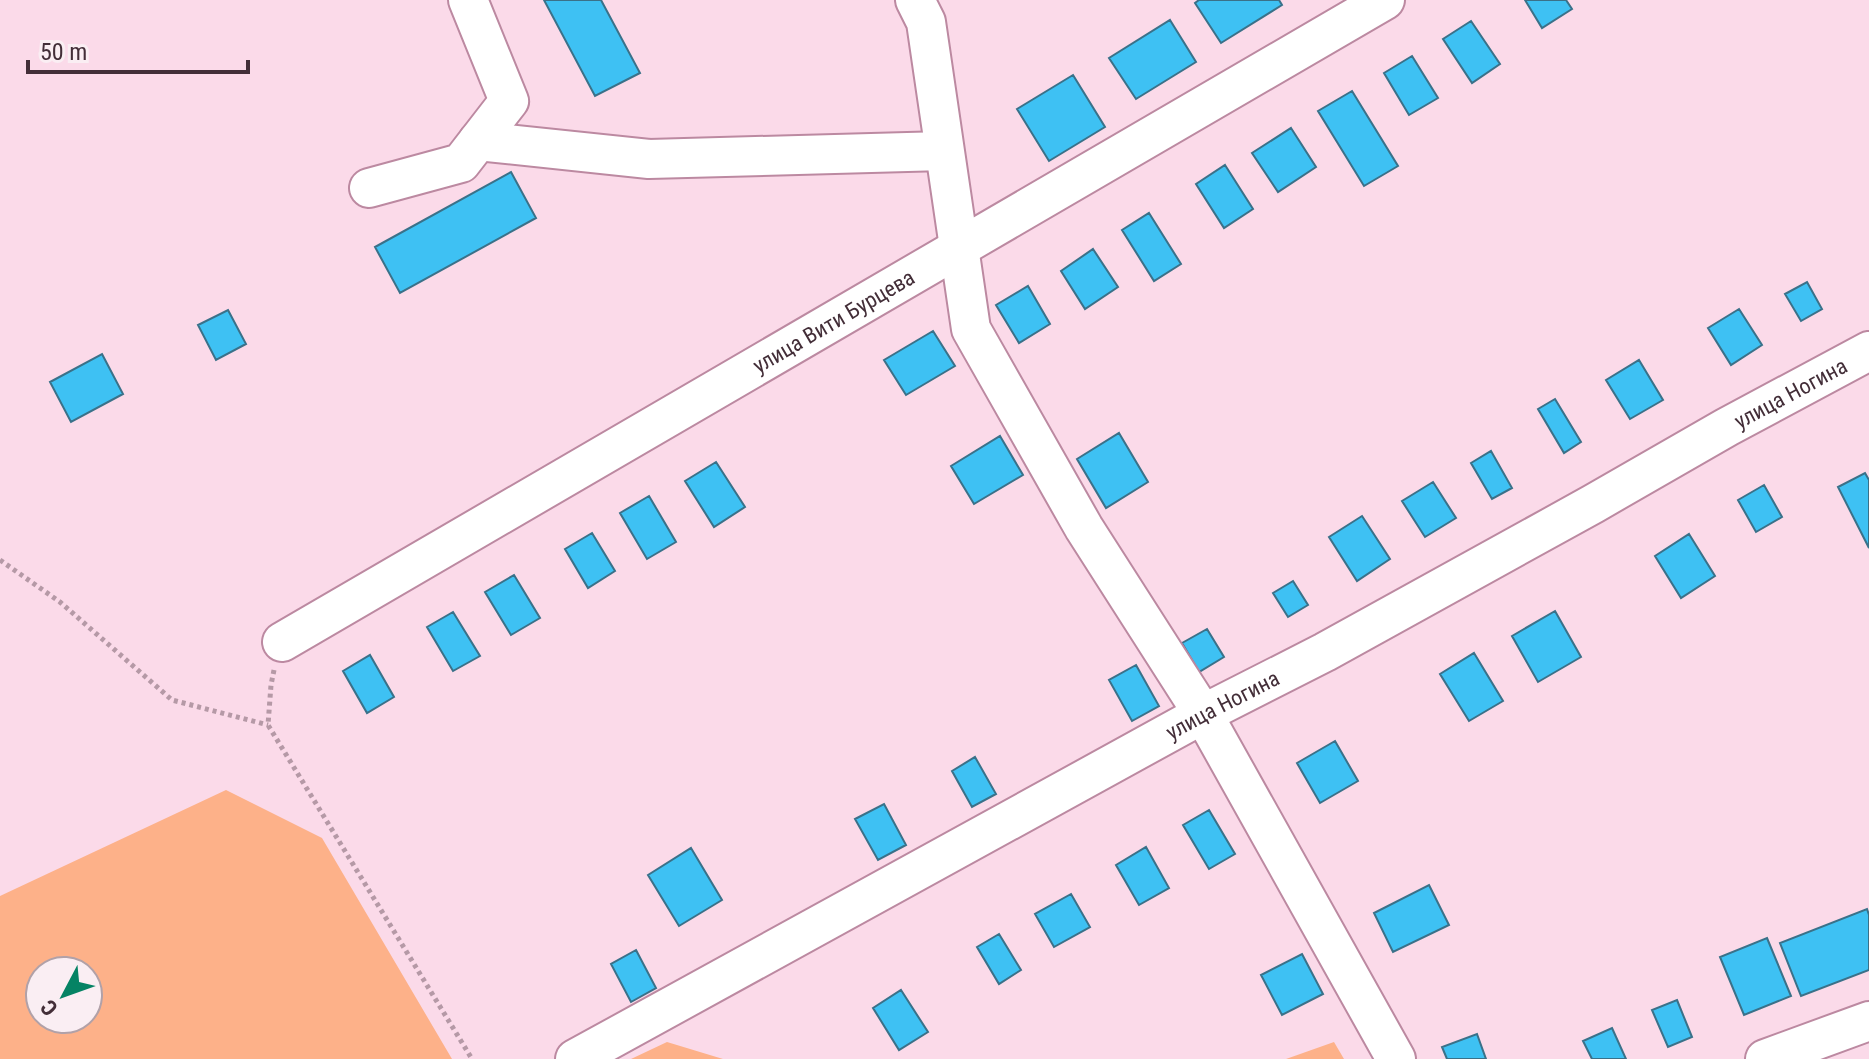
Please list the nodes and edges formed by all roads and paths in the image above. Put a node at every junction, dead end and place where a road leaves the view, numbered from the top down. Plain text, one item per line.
1 (468, 0) edge
2 (915, 0) edge
3 (1385, 0) edge
4 (478, 141) junction
5 (944, 151) junction
6 (369, 188) dead end
7 (957, 247) junction
8 (1869, 351) edge
9 (0, 560) edge
10 (282, 642) joint
11 (1203, 714) junction
12 (268, 725) junction
13 (1869, 1021) edge
14 (472, 1059) edge
15 (575, 1059) edge
16 (1396, 1059) edge
17 (1765, 1059) edge

1 - 4 street
2 - 5 street
3 - 7 street, улица Вити Бурцева
4 - 5 street
4 - 6 street
5 - 7 street
7 - 10 street, улица Вити Бурцева
7 - 11 street
8 - 11 street, улица Ногина
9 - 12 path
10 - 12 path
11 - 15 street, улица Ногина
11 - 16 street
12 - 14 path
13 - 17 street

